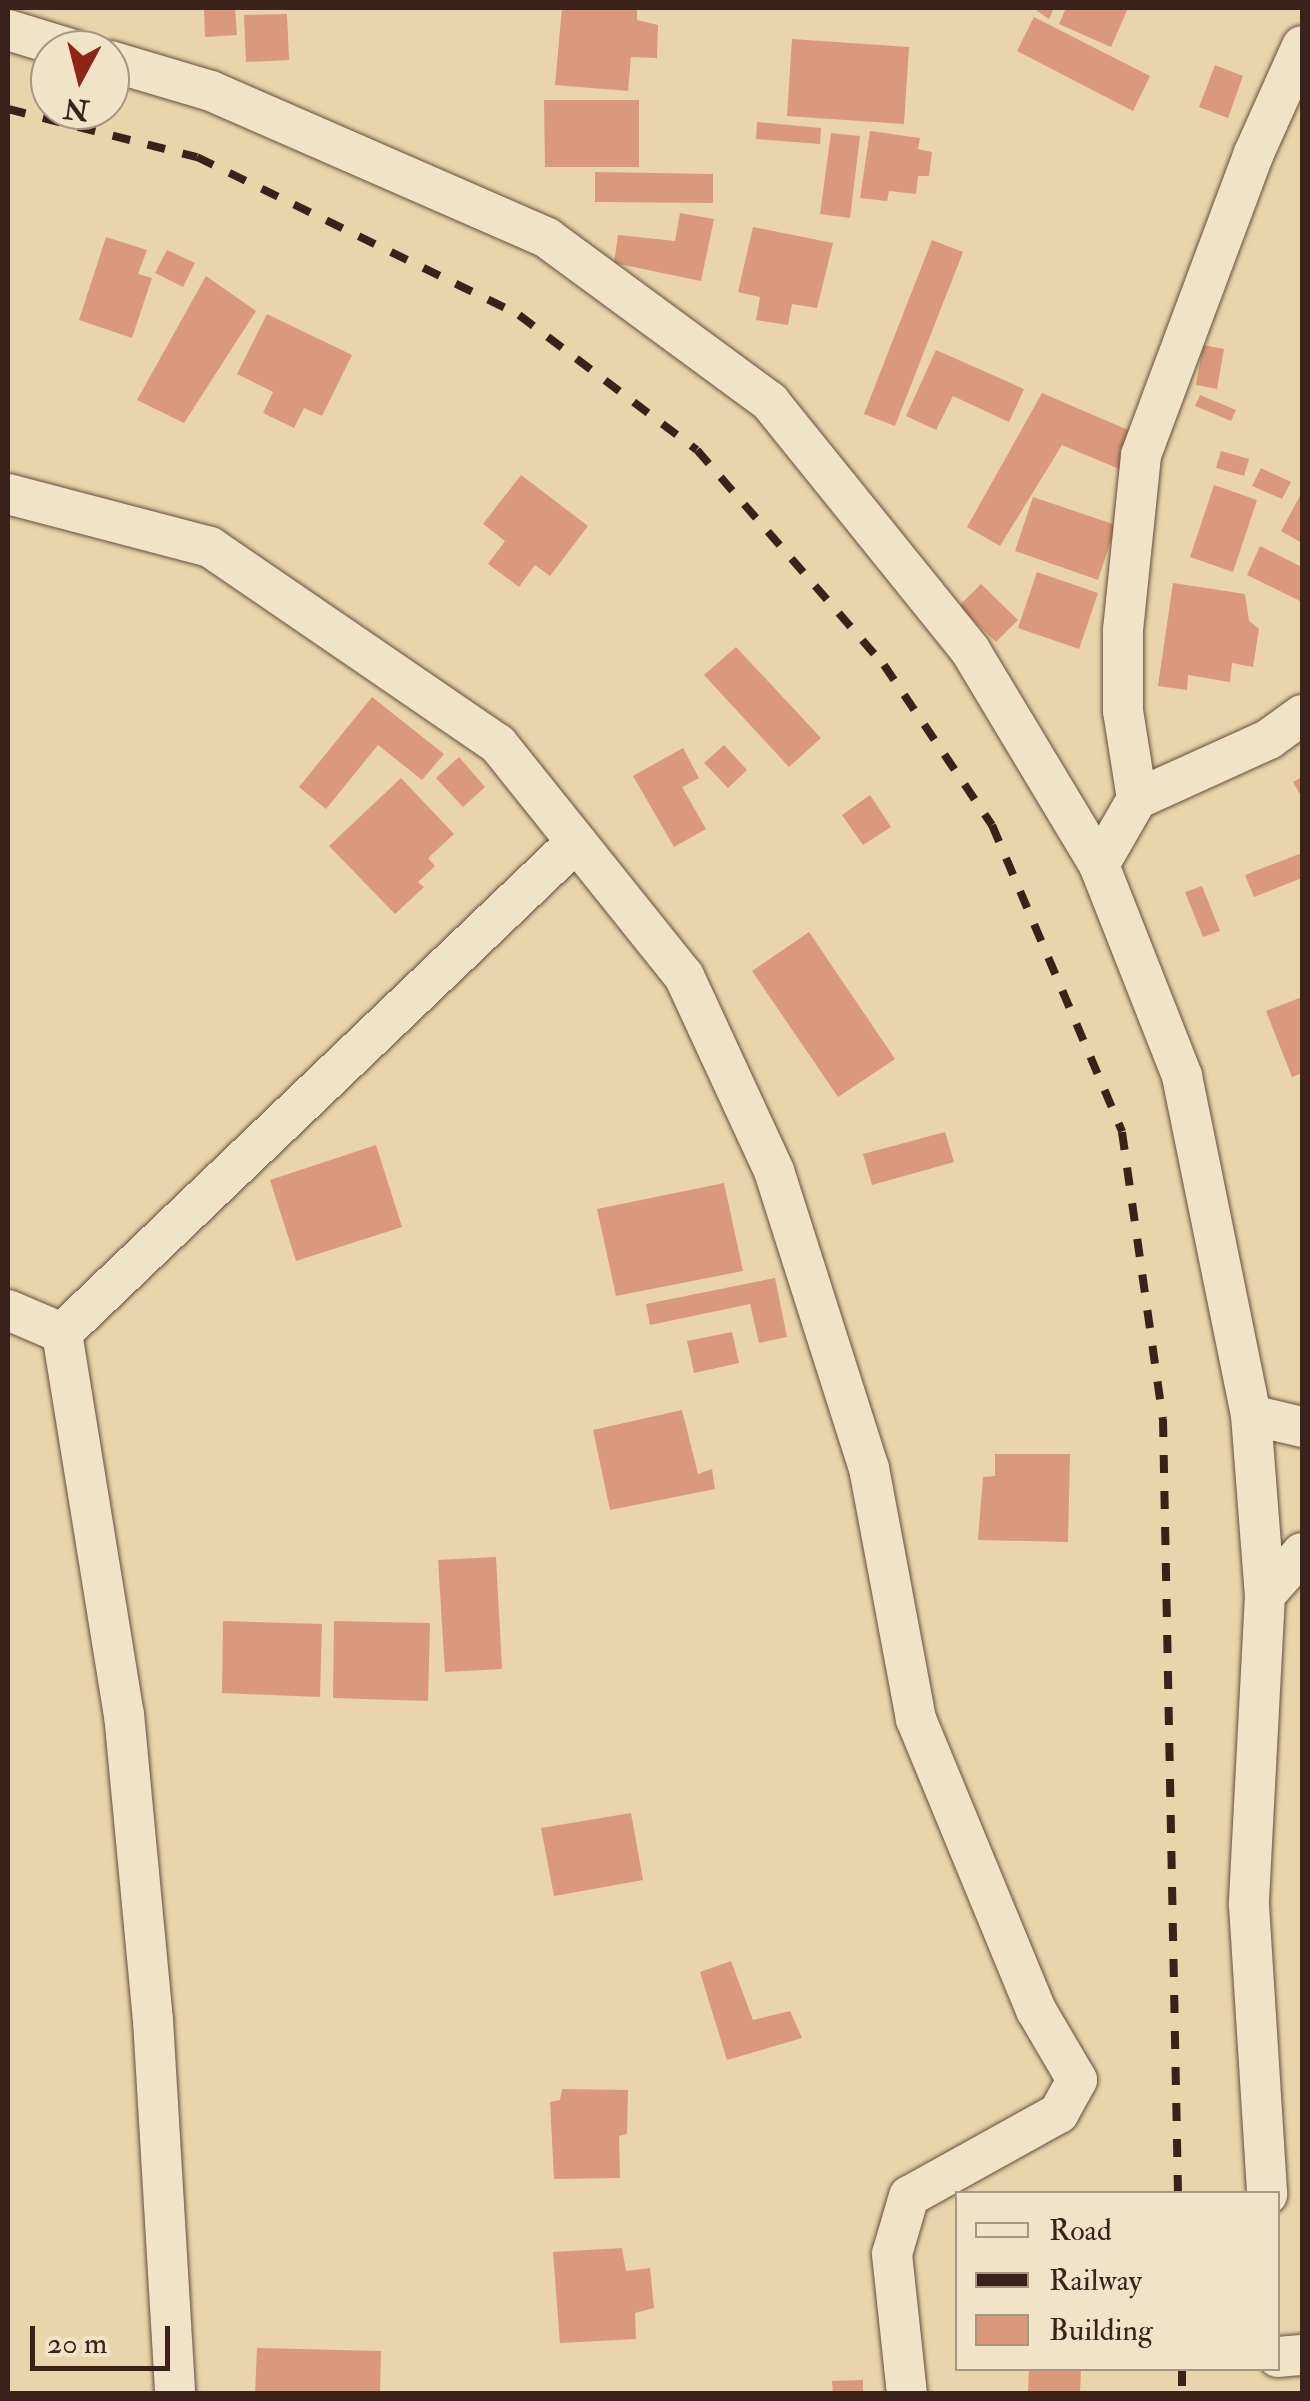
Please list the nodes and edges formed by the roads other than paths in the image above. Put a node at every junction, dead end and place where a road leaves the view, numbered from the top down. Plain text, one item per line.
1 (1302, 46) edge
2 (130, 67) edge
3 (8, 494) edge
4 (1302, 715) edge
5 (1137, 799) junction
6 (576, 842) junction
7 (1099, 865) junction
8 (8, 1310) edge
9 (62, 1334) junction
10 (1250, 1415) junction
11 (1302, 1427) edge
12 (1302, 1553) edge
13 (1265, 1595) junction
14 (1266, 2191) edge
15 (175, 2394) edge
16 (907, 2394) edge

1 - 5 street
2 - 7 street
3 - 6 street
4 - 5 street
5 - 7 street
6 - 9 street
6 - 16 street
7 - 10 street
8 - 9 street
9 - 15 street
10 - 11 street
10 - 13 street
12 - 13 street
13 - 14 street

